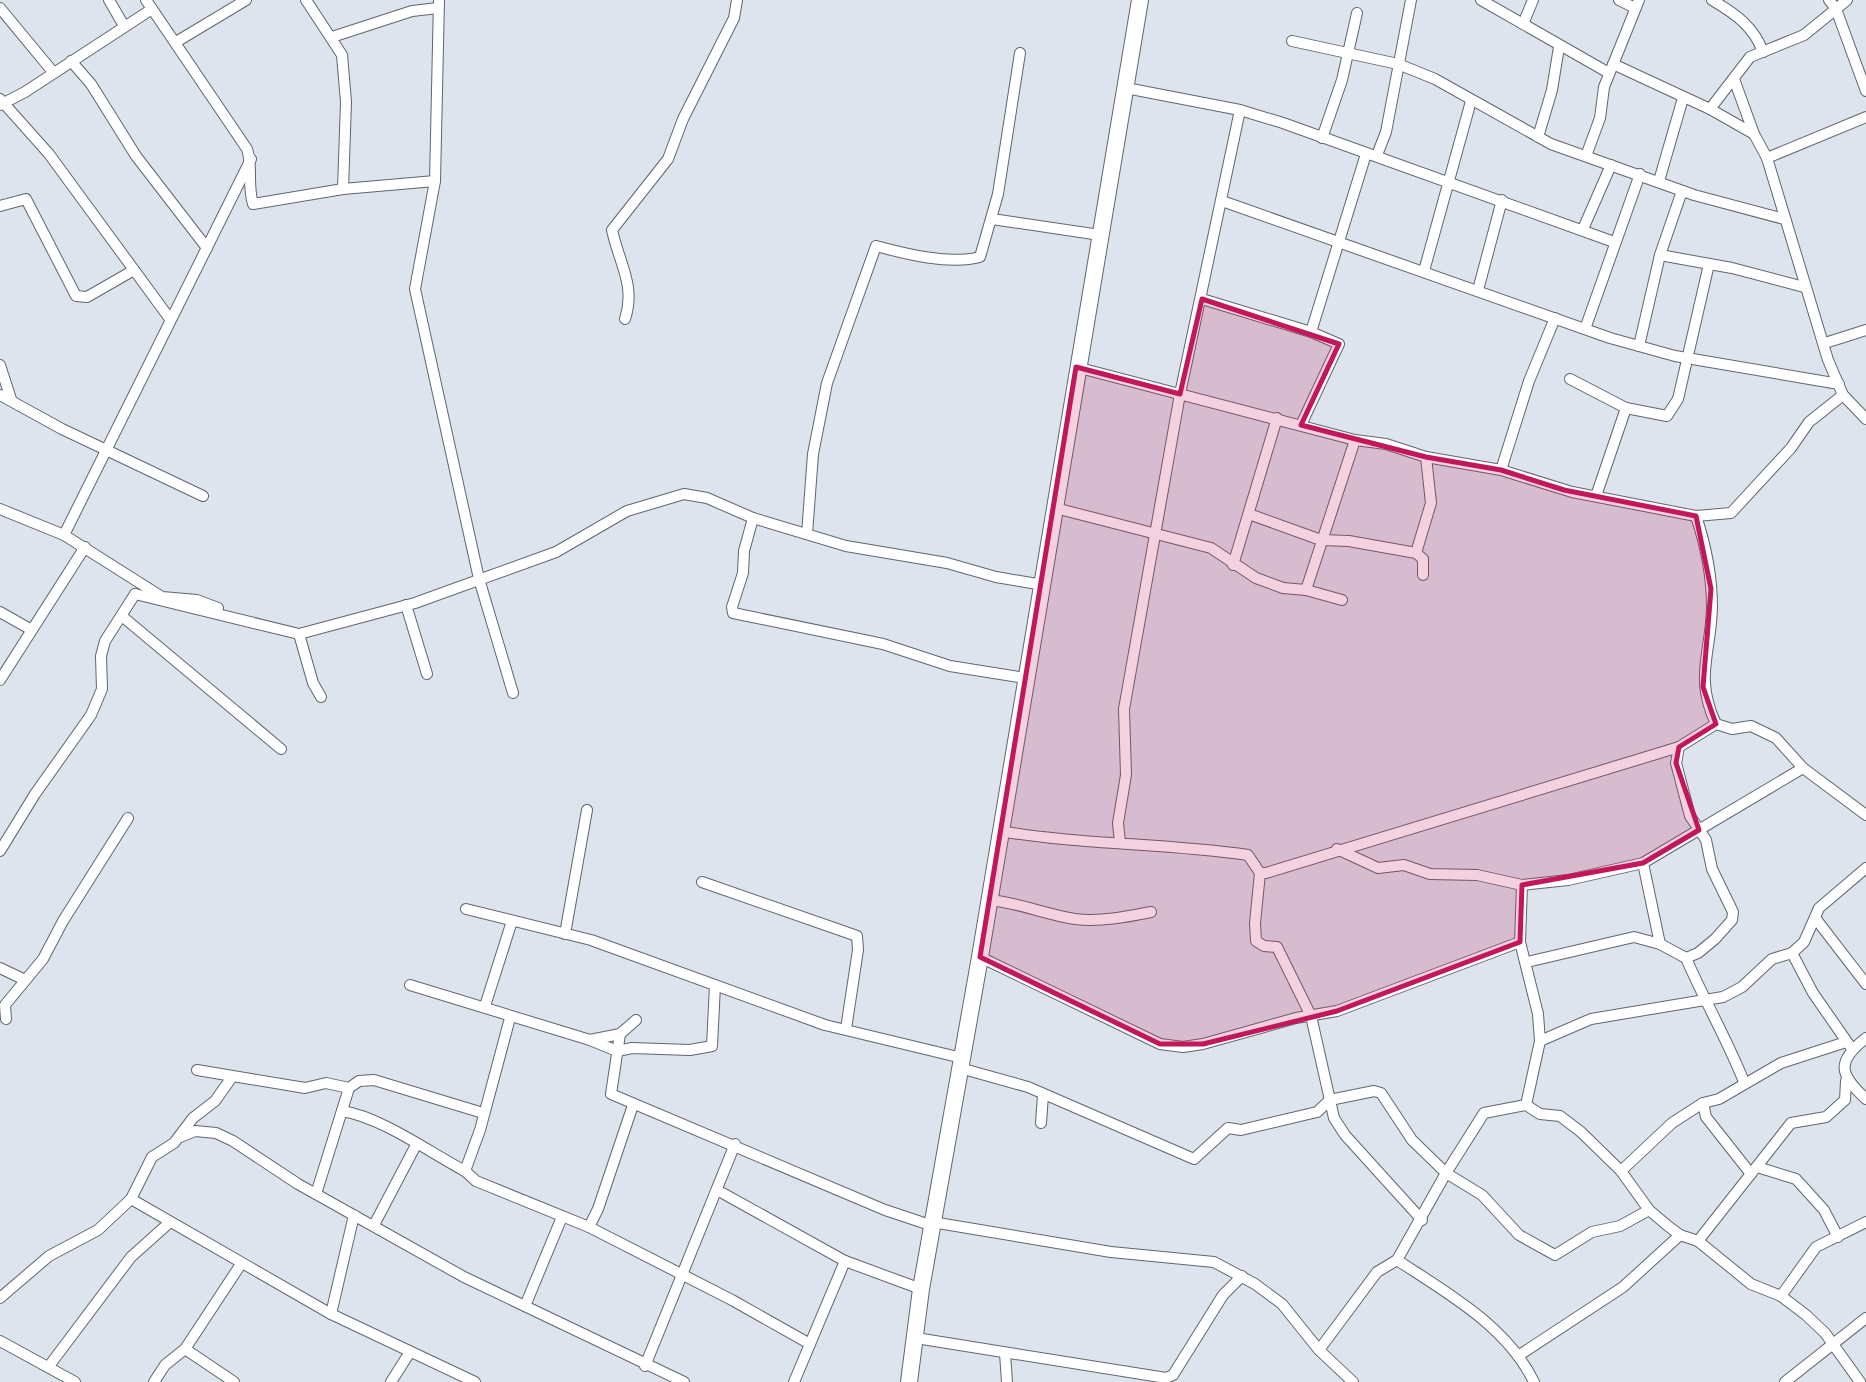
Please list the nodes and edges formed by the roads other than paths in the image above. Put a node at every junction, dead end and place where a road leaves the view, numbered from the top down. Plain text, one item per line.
1 (109, 0) edge
2 (246, 0) edge
3 (306, 0) edge
4 (737, 0) edge
5 (1140, 0) edge
6 (1411, 0) edge
7 (1480, 0) edge
8 (1533, 0) edge
9 (1619, 0) edge
10 (1713, 0) edge
11 (1847, 0) edge
12 (438, 4) edge
13 (1637, 4) edge
14 (149, 5) edge
15 (410, 5) edge
16 (1832, 5) edge
17 (0, 8) edge
18 (1357, 13) dead end
19 (1523, 24) junction
20 (124, 26) junction
21 (332, 37) junction
22 (1292, 41) dead end
23 (176, 42) junction
24 (1559, 47) junction
25 (1020, 52) dead end
26 (1763, 52) junction
27 (1347, 54) junction
28 (71, 61) junction
29 (1398, 64) junction
30 (1611, 68) junction
31 (52, 72) junction
32 (1734, 79) junction
33 (1126, 88) junction
34 (1866, 91) edge
35 (1683, 97) junction
36 (1471, 101) junction
37 (1, 102) edge
38 (1710, 109) junction
39 (1240, 110) junction
40 (1866, 117) edge
41 (1754, 134) junction
42 (1538, 137) junction
43 (1322, 138) junction
44 (1372, 154) junction
45 (1587, 156) junction
46 (1767, 158) junction
47 (251, 159) junction
48 (1611, 165) junction
49 (1640, 174) junction
50 (435, 181) junction
51 (1450, 181) junction
52 (1659, 181) junction
53 (343, 189) junction
54 (1682, 191) junction
55 (1502, 200) junction
56 (1222, 201) junction
57 (0, 206) edge
58 (992, 219) junction
59 (1784, 219) junction
60 (1583, 229) junction
61 (1100, 235) junction
62 (1614, 242) junction
63 (1336, 243) junction
64 (207, 248) junction
65 (1660, 255) junction
66 (1709, 264) junction
67 (134, 270) junction
68 (1424, 271) junction
69 (1804, 287) junction
70 (1478, 290) junction
71 (1202, 299) junction
72 (1555, 318) junction
73 (170, 319) junction
74 (625, 319) dead end
75 (1585, 329) junction
76 (1866, 330) edge
77 (1311, 332) junction
78 (1825, 343) junction
79 (1639, 346) junction
80 (1690, 358) junction
81 (0, 365) edge
82 (1076, 367) junction
83 (1570, 379) dead end
84 (1839, 384) junction
85 (1180, 394) junction
86 (1843, 395) junction
87 (6, 397) edge
88 (1626, 408) junction
89 (1277, 418) junction
90 (1866, 419) edge
91 (1301, 425) junction
92 (1355, 440) junction
93 (109, 450) junction
94 (1426, 457) junction
95 (1501, 470) junction
96 (203, 496) dead end
97 (1596, 496) junction
98 (1055, 508) junction
99 (0, 509) edge
100 (1249, 514) junction
101 (1696, 516) junction
102 (752, 518) junction
103 (1154, 531) junction
104 (807, 534) junction
105 (64, 536) junction
106 (1321, 540) junction
107 (85, 547) junction
108 (1416, 553) junction
109 (1233, 565) junction
110 (1423, 575) dead end
111 (479, 579) junction
112 (1043, 585) junction
113 (1306, 590) junction
114 (135, 594) junction
115 (1342, 600) dead end
116 (406, 605) junction
117 (0, 612) edge
118 (122, 617) junction
119 (30, 629) junction
120 (299, 634) junction
121 (427, 674) dead end
122 (1025, 678) junction
123 (0, 680) edge
124 (513, 693) dead end
125 (321, 697) dead end
126 (1716, 724) junction
127 (1679, 747) junction
128 (281, 749) dead end
129 (1803, 768) junction
130 (587, 810) dead end
131 (1866, 816) edge
132 (128, 818) dead end
133 (1699, 830) junction
134 (1000, 831) junction
135 (1120, 842) junction
136 (1337, 849) junction
137 (0, 851) edge
138 (1643, 863) junction
139 (1866, 867) edge
140 (1260, 873) junction
141 (702, 882) dead end
142 (1522, 885) junction
143 (990, 900) junction
144 (466, 909) dead end
145 (1151, 912) dead end
146 (1816, 919) junction
147 (512, 921) junction
148 (565, 934) junction
149 (1520, 942) junction
150 (1660, 944) junction
151 (1793, 953) junction
152 (980, 957) junction
153 (1686, 958) junction
154 (1527, 962) junction
155 (0, 968) edge
156 (25, 980) junction
157 (1866, 984) edge
158 (410, 985) dead end
159 (715, 985) junction
160 (1704, 999) junction
161 (485, 1006) junction
162 (1311, 1016) junction
163 (510, 1018) junction
164 (6, 1019) dead end
165 (636, 1020) dead end
166 (846, 1029) junction
167 (620, 1034) junction
168 (1866, 1038) edge
169 (590, 1040) junction
170 (1539, 1041) junction
171 (1849, 1046) junction
172 (617, 1051) junction
173 (961, 1063) junction
174 (197, 1070) dead end
175 (232, 1077) junction
176 (1846, 1081) junction
177 (1744, 1082) junction
178 (349, 1088) junction
179 (1043, 1095) junction
180 (1866, 1099) edge
181 (1330, 1100) junction
182 (1703, 1103) junction
183 (633, 1105) junction
184 (1526, 1105) junction
185 (342, 1111) junction
186 (483, 1113) junction
187 (1041, 1123) dead end
188 (180, 1137) junction
189 (735, 1144) junction
190 (416, 1145) junction
191 (1754, 1170) junction
192 (465, 1171) junction
193 (1621, 1171) junction
194 (1446, 1173) junction
195 (717, 1190) junction
196 (316, 1195) junction
197 (131, 1199) junction
198 (1649, 1210) junction
199 (354, 1215) junction
200 (562, 1217) junction
201 (1422, 1220) junction
202 (1866, 1222) edge
203 (169, 1223) junction
204 (933, 1224) junction
205 (374, 1225) junction
206 (589, 1227) junction
207 (1680, 1235) junction
208 (1838, 1237) junction
209 (1698, 1241) junction
210 (1397, 1260) junction
211 (845, 1261) junction
212 (241, 1264) junction
213 (681, 1273) junction
214 (1242, 1276) junction
215 (921, 1289) junction
216 (1781, 1296) junction
217 (0, 1298) edge
218 (525, 1306) junction
219 (331, 1314) junction
220 (1866, 1318) edge
221 (916, 1338) junction
222 (0, 1341) edge
223 (1832, 1342) junction
224 (810, 1344) junction
225 (185, 1349) junction
226 (1319, 1350) junction
227 (410, 1352) junction
228 (1006, 1353) junction
229 (1518, 1356) junction
230 (49, 1366) junction
231 (645, 1366) junction
232 (75, 1382) edge
233 (154, 1382) edge
234 (234, 1382) edge
235 (391, 1382) edge
236 (475, 1382) edge
237 (681, 1382) edge
238 (794, 1382) edge
239 (909, 1382) edge
240 (1007, 1382) edge
241 (1353, 1382) edge
242 (1534, 1382) edge
243 (1786, 1382) edge
244 (1860, 1382) edge

1 - 20 street
2 - 23 street
3 - 21 street
4 - 74 street
5 - 33 main road
6 - 29 street
7 - 19 street
8 - 19 street
9 - 13 street
10 - 26 street
11 - 16 street
12 - 15 street
12 - 50 street
13 - 30 street
14 - 20 street
14 - 23 street
15 - 21 street
16 - 26 street
16 - 34 street
17 - 31 street
18 - 27 street
19 - 24 street
20 - 28 street
21 - 53 street
22 - 27 street
23 - 47 street
24 - 30 street
24 - 42 street
25 - 58 street
26 - 32 street
27 - 29 street
27 - 43 street
28 - 31 street
28 - 64 street
29 - 36 street
29 - 44 street
30 - 35 street
30 - 45 street
31 - 37 street
32 - 38 street
32 - 41 street
33 - 39 street
33 - 61 main road
35 - 38 street
35 - 52 street
36 - 42 street
36 - 51 street
37 - 67 street
38 - 41 street
39 - 43 street
39 - 56 street
40 - 46 street
41 - 46 street
42 - 45 street
43 - 44 street
44 - 51 street
44 - 63 street
45 - 48 street
46 - 59 street
47 - 53 street
47 - 64 street
48 - 49 street
48 - 60 street
49 - 52 street
49 - 62 street
50 - 53 street
50 - 111 street
51 - 55 street
51 - 68 street
52 - 54 street
54 - 59 street
54 - 65 street
55 - 60 street
55 - 70 street
56 - 63 street
56 - 71 street
57 - 67 street
58 - 61 street
58 - 104 street
59 - 69 street
60 - 62 street
61 - 82 main road
62 - 75 street
63 - 68 street
63 - 77 street
64 - 73 street
65 - 66 street
65 - 79 street
66 - 69 street
66 - 80 street
67 - 73 street
68 - 70 street
69 - 78 street
70 - 72 street
71 - 77 street
71 - 85 street
72 - 75 street
72 - 95 street
73 - 93 street
75 - 79 street
76 - 78 street
77 - 91 street
78 - 84 street
79 - 80 street
80 - 84 street
80 - 88 street
81 - 87 street
82 - 85 street
82 - 98 main road
83 - 88 street
84 - 86 street
85 - 89 street
85 - 103 street
86 - 90 street
86 - 101 street
87 - 93 street
88 - 97 street
89 - 91 street
89 - 100 street
91 - 92 street
92 - 94 street
92 - 106 street
93 - 96 street
93 - 105 street
94 - 95 street
94 - 108 street
95 - 97 street
97 - 101 street
98 - 103 street
98 - 112 main road
99 - 105 street
100 - 106 street
100 - 109 street
101 - 126 street
102 - 104 street
102 - 111 street
102 - 122 street
103 - 109 street
103 - 135 street
104 - 112 street
105 - 107 street
106 - 108 street
106 - 113 street
107 - 114 street
107 - 119 street
108 - 110 street
109 - 113 street
111 - 116 street
111 - 124 street
112 - 122 main road
113 - 115 street
114 - 118 street
114 - 120 street
116 - 120 street
116 - 121 street
117 - 119 street
118 - 128 street
118 - 137 street
119 - 123 street
120 - 125 street
122 - 134 main road
126 - 127 street
126 - 129 street
127 - 133 street
127 - 136 street
129 - 131 street
129 - 133 street
130 - 148 street
132 - 156 street
133 - 138 street
133 - 153 street
134 - 135 street
134 - 143 main road
135 - 140 street
136 - 140 street
136 - 142 street
138 - 142 street
138 - 150 street
139 - 146 street
140 - 162 street
141 - 166 street
142 - 149 street
143 - 145 street
143 - 152 main road
144 - 147 street
146 - 151 street
146 - 157 street
147 - 148 street
147 - 161 street
148 - 159 street
149 - 154 street
149 - 162 street
150 - 153 street
150 - 154 street
151 - 160 street
151 - 171 street
152 - 162 street
152 - 173 main road
153 - 160 street
154 - 170 street
155 - 156 street
156 - 164 street
158 - 161 street
159 - 166 street
159 - 172 street
160 - 170 street
160 - 177 street
161 - 163 street
162 - 181 street
163 - 169 street
163 - 186 street
165 - 167 street
166 - 173 street
167 - 169 street
167 - 172 street
168 - 171 street
169 - 172 street
170 - 184 street
171 - 176 street
171 - 177 street
172 - 183 street
173 - 179 street
173 - 204 main road
174 - 175 street
175 - 178 street
175 - 188 street
176 - 180 street
176 - 191 street
177 - 182 street
178 - 185 street
178 - 186 street
179 - 181 street
179 - 187 street
181 - 194 street
181 - 201 street
182 - 191 street
182 - 193 street
183 - 189 street
183 - 206 street
184 - 193 street
184 - 194 street
185 - 190 street
185 - 196 street
186 - 192 street
188 - 196 street
188 - 197 street
189 - 195 street
189 - 204 street
190 - 192 street
190 - 205 street
191 - 208 street
191 - 209 street
192 - 200 street
193 - 198 street
194 - 198 street
194 - 201 street
195 - 211 street
195 - 213 street
196 - 199 street
197 - 203 street
197 - 217 street
198 - 207 street
199 - 205 street
199 - 219 street
200 - 206 street
200 - 218 street
201 - 210 street
202 - 208 street
203 - 212 street
203 - 230 street
204 - 214 street
204 - 215 main road
205 - 218 street
206 - 213 street
207 - 209 street
207 - 229 street
208 - 216 street
209 - 216 street
210 - 226 street
210 - 229 street
211 - 215 street
211 - 224 street
212 - 219 street
212 - 225 street
213 - 224 street
213 - 231 street
214 - 226 street
214 - 228 street
215 - 221 main road
216 - 223 street
218 - 231 street
219 - 227 street
220 - 223 street
221 - 228 street
221 - 239 main road
222 - 230 street
223 - 243 street
223 - 244 street
224 - 238 street
225 - 233 street
225 - 234 street
226 - 241 street
227 - 235 street
227 - 236 street
228 - 240 street
229 - 242 street
230 - 232 street
231 - 237 street

